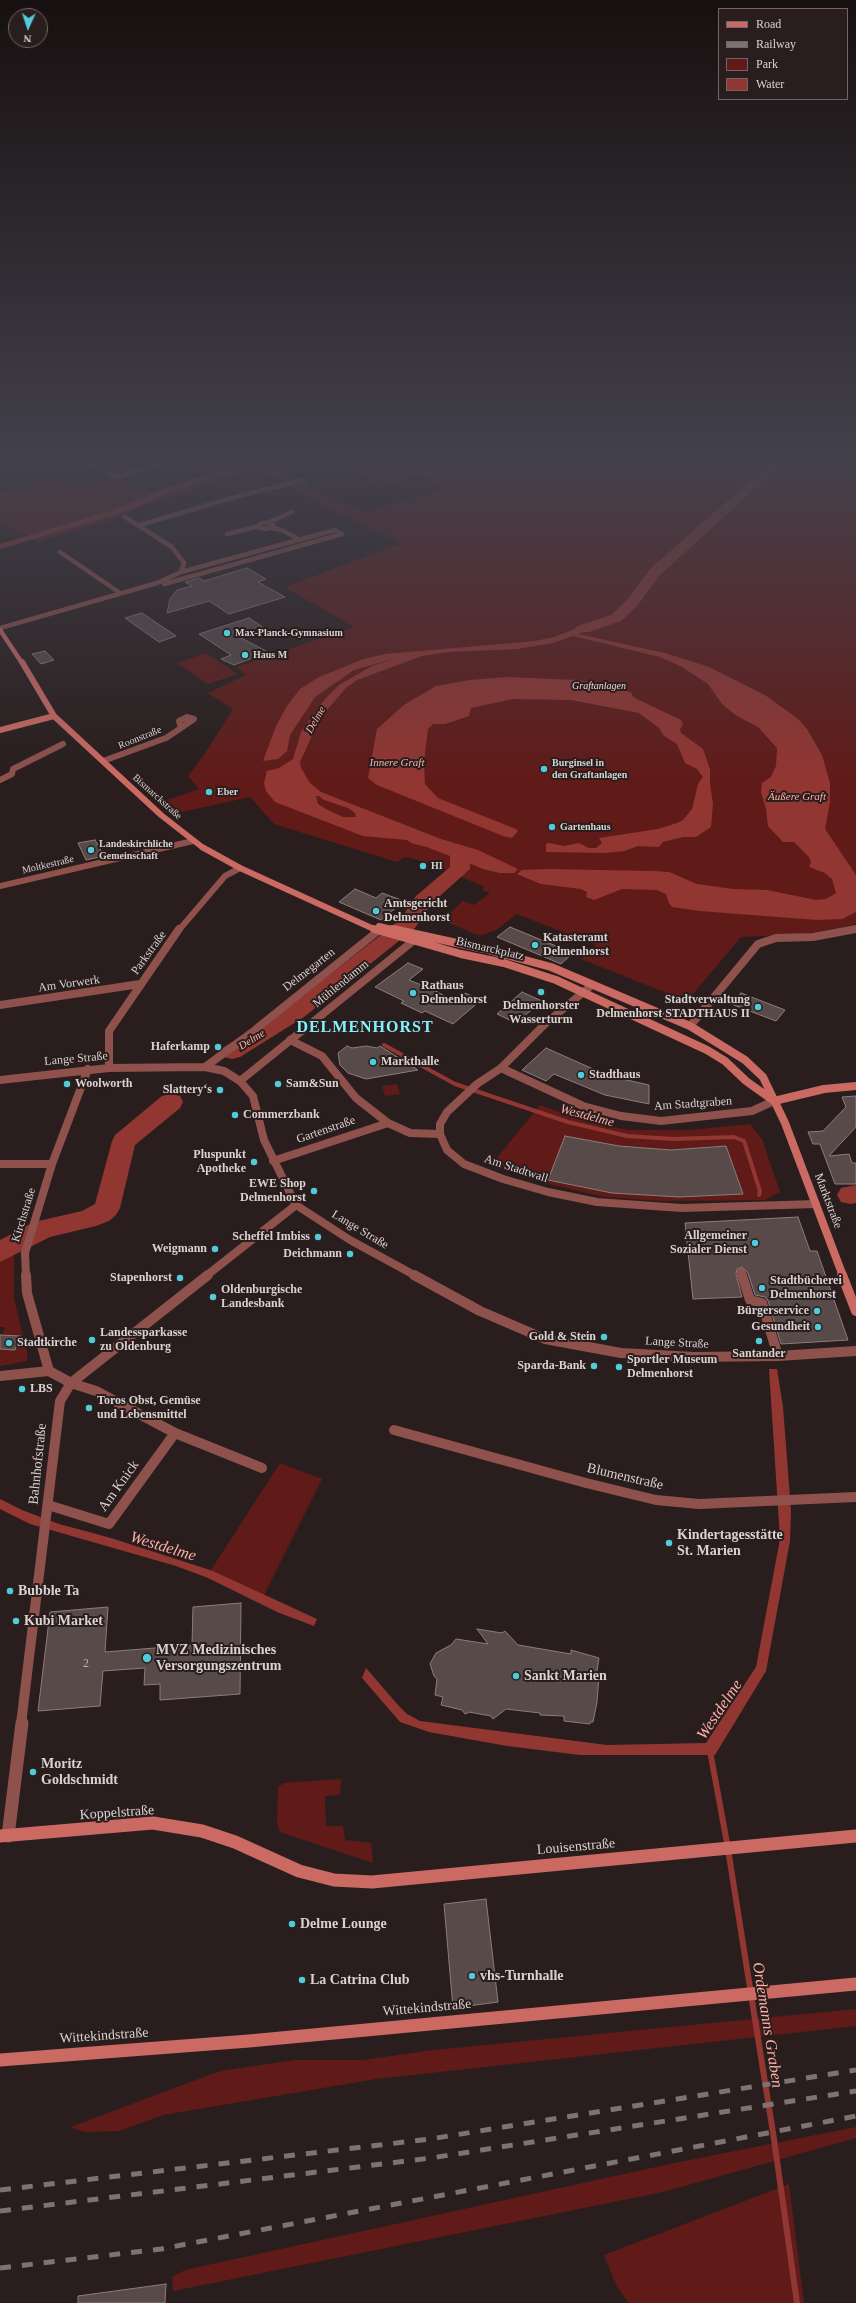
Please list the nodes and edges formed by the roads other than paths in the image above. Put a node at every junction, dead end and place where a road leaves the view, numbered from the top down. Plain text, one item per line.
1 (77, 563) edge
2 (184, 563) edge
3 (213, 563) edge
4 (241, 563) edge
5 (181, 572) junction
6 (157, 583) junction
7 (120, 593) junction
8 (0, 629) edge
9 (54, 716) junction
10 (181, 728) dead end
11 (0, 730) edge
12 (63, 744) dead end
13 (104, 761) junction
14 (0, 780) edge
15 (193, 841) junction
16 (240, 868) junction
17 (0, 886) edge
18 (351, 918) junction
19 (856, 929) edge
20 (378, 931) junction
21 (387, 931) junction
22 (420, 936) junction
23 (412, 941) junction
24 (140, 984) junction
25 (592, 985) junction
26 (584, 992) junction
27 (0, 1005) edge
28 (690, 1026) junction
29 (290, 1040) junction
30 (205, 1067) junction
31 (109, 1068) junction
32 (500, 1068) junction
33 (88, 1069) junction
34 (0, 1080) edge
35 (240, 1081) junction
36 (856, 1086) edge
37 (774, 1101) junction
38 (388, 1123) junction
39 (440, 1134) junction
40 (273, 1161) junction
41 (0, 1164) edge
42 (52, 1164) junction
43 (815, 1201) junction
44 (296, 1205) junction
45 (741, 1272) dead end
46 (856, 1311) edge
47 (856, 1351) edge
48 (778, 1356) junction
49 (48, 1371) junction
50 (0, 1376) edge
51 (71, 1384) junction
52 (394, 1430) dead end
53 (175, 1432) junction
54 (262, 1468) dead end
55 (856, 1497) edge
56 (48, 1510) junction
57 (4, 1836) edge
58 (856, 1836) edge
59 (299, 1871) joint
60 (856, 1984) edge
61 (0, 2060) edge

1 - 7 street
2 - 5 street
3 - 5 street
4 - 6 street
5 - 6 street
6 - 7 street
7 - 8 street
8 - 9 main road, Bismarckstraße
9 - 11 main road
9 - 13 main road, Bismarckstraße
10 - 13 street, Roonstraße
12 - 14 street
13 - 15 main road, Bismarckstraße
15 - 16 main road, Bismarckstraße
15 - 17 street, Moltkestraße
16 - 18 main road, Bismarckstraße
16 - 24 street, Parkstraße
18 - 20 main road, Bismarckstraße
18 - 21 main road, Bismarckstraße
19 - 28 street
20 - 21 main road, Bismarckstraße
20 - 30 street, Delmegarten
21 - 22 main road, Bismarckstraße
21 - 23 main road, Bismarckstraße
22 - 23 street, Mühlendamm
22 - 25 main road, Bismarckplatz
23 - 26 main road, Bismarckplatz
23 - 29 street, Mühlendamm
24 - 27 street, Am Vorwerk
24 - 31 street, Parkstraße
25 - 26 street
25 - 28 main road, Bismarckplatz
26 - 32 street
26 - 37 main road, Bismarckplatz
28 - 37 main road, Marktstraße
29 - 35 street, Mühlendamm
29 - 38 street
30 - 31 street, Lange Straße
30 - 35 street, Lange Straße
31 - 33 street, Lange Straße
32 - 37 street, Am Stadtgraben
32 - 39 street
33 - 34 street, Lange Straße
33 - 42 street, Kirchstraße
35 - 40 street, Lange Straße
36 - 37 main road
37 - 43 main road, Marktstraße
38 - 39 street
38 - 40 street, Gartenstraße
39 - 43 street, Am Stadtwall
40 - 44 street, Lange Straße
41 - 42 street
42 - 49 street, Kirchstraße
43 - 46 main road, Marktstraße
44 - 48 street, Lange Straße
44 - 51 street, Bahnhofstraße
45 - 48 street
47 - 48 street, Lange Straße
49 - 50 street
49 - 51 street
51 - 53 street
51 - 56 street, Bahnhofstraße
52 - 55 street, Blumenstraße
53 - 54 street
53 - 56 street, Am Knick
56 - 57 street, Bahnhofstraße
57 - 59 main road, Koppelstraße
58 - 59 main road, Louisenstraße
60 - 61 main road, Wittekindstraße

